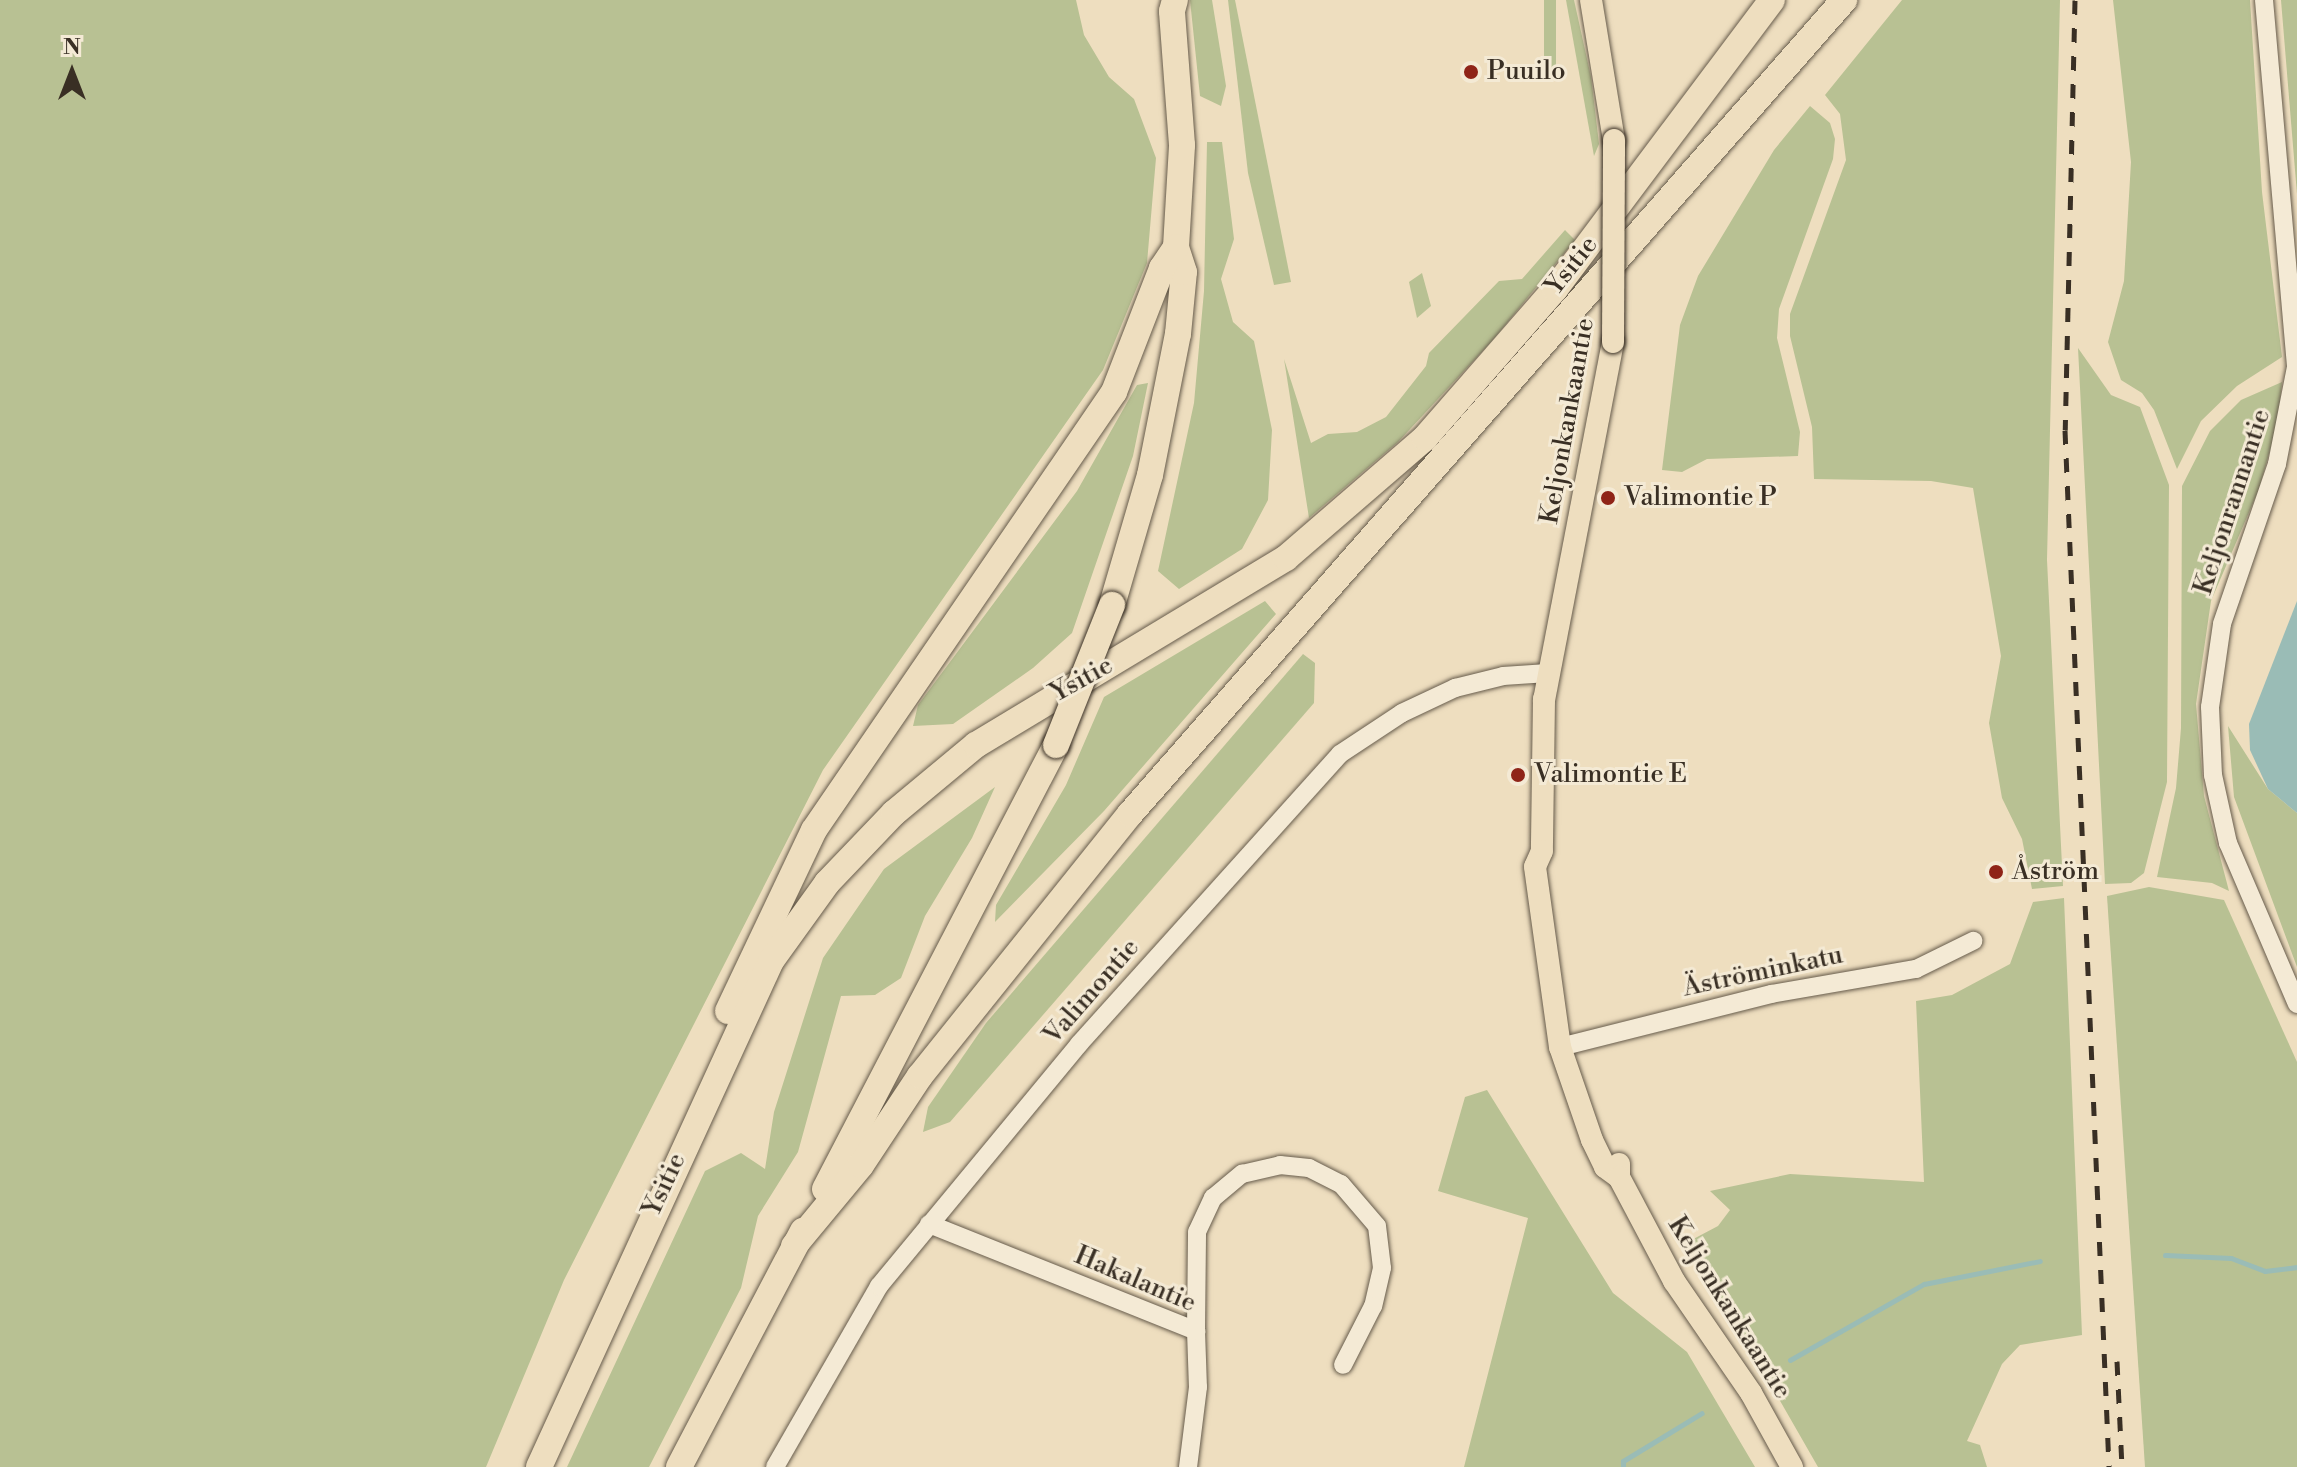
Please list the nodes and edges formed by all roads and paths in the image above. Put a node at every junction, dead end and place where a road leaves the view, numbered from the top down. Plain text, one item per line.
1 (1591, 0) edge
2 (1772, 0) edge
3 (1844, 0) edge
4 (2264, 0) edge
5 (1170, 4) edge
6 (1176, 247) junction
7 (1548, 673) junction
8 (1973, 941) dead end
9 (2297, 1004) edge
10 (1567, 1045) junction
11 (703, 1103) junction
12 (929, 1224) junction
13 (794, 1246) junction
14 (1196, 1331) junction
15 (1343, 1365) dead end
16 (539, 1467) edge
17 (679, 1467) edge
18 (775, 1467) edge
19 (1188, 1467) edge
20 (1792, 1467) edge

1 - 7 main road, Keljonkankaantie, bridge
2 - 11 highway, Ysitie
3 - 13 highway
4 - 9 street, Keljonrannantie
5 - 6 highway
6 - 11 highway
6 - 13 highway, bridge
7 - 10 main road, Keljonkankaantie
7 - 12 street, Valimontie
8 - 10 street, Äströminkatu
10 - 20 main road, Keljonkankaantie
11 - 16 highway, Ysitie
12 - 14 street, Hakalantie
12 - 18 street, Valimontie
13 - 17 highway
14 - 15 street
14 - 19 street, Hakalantie

